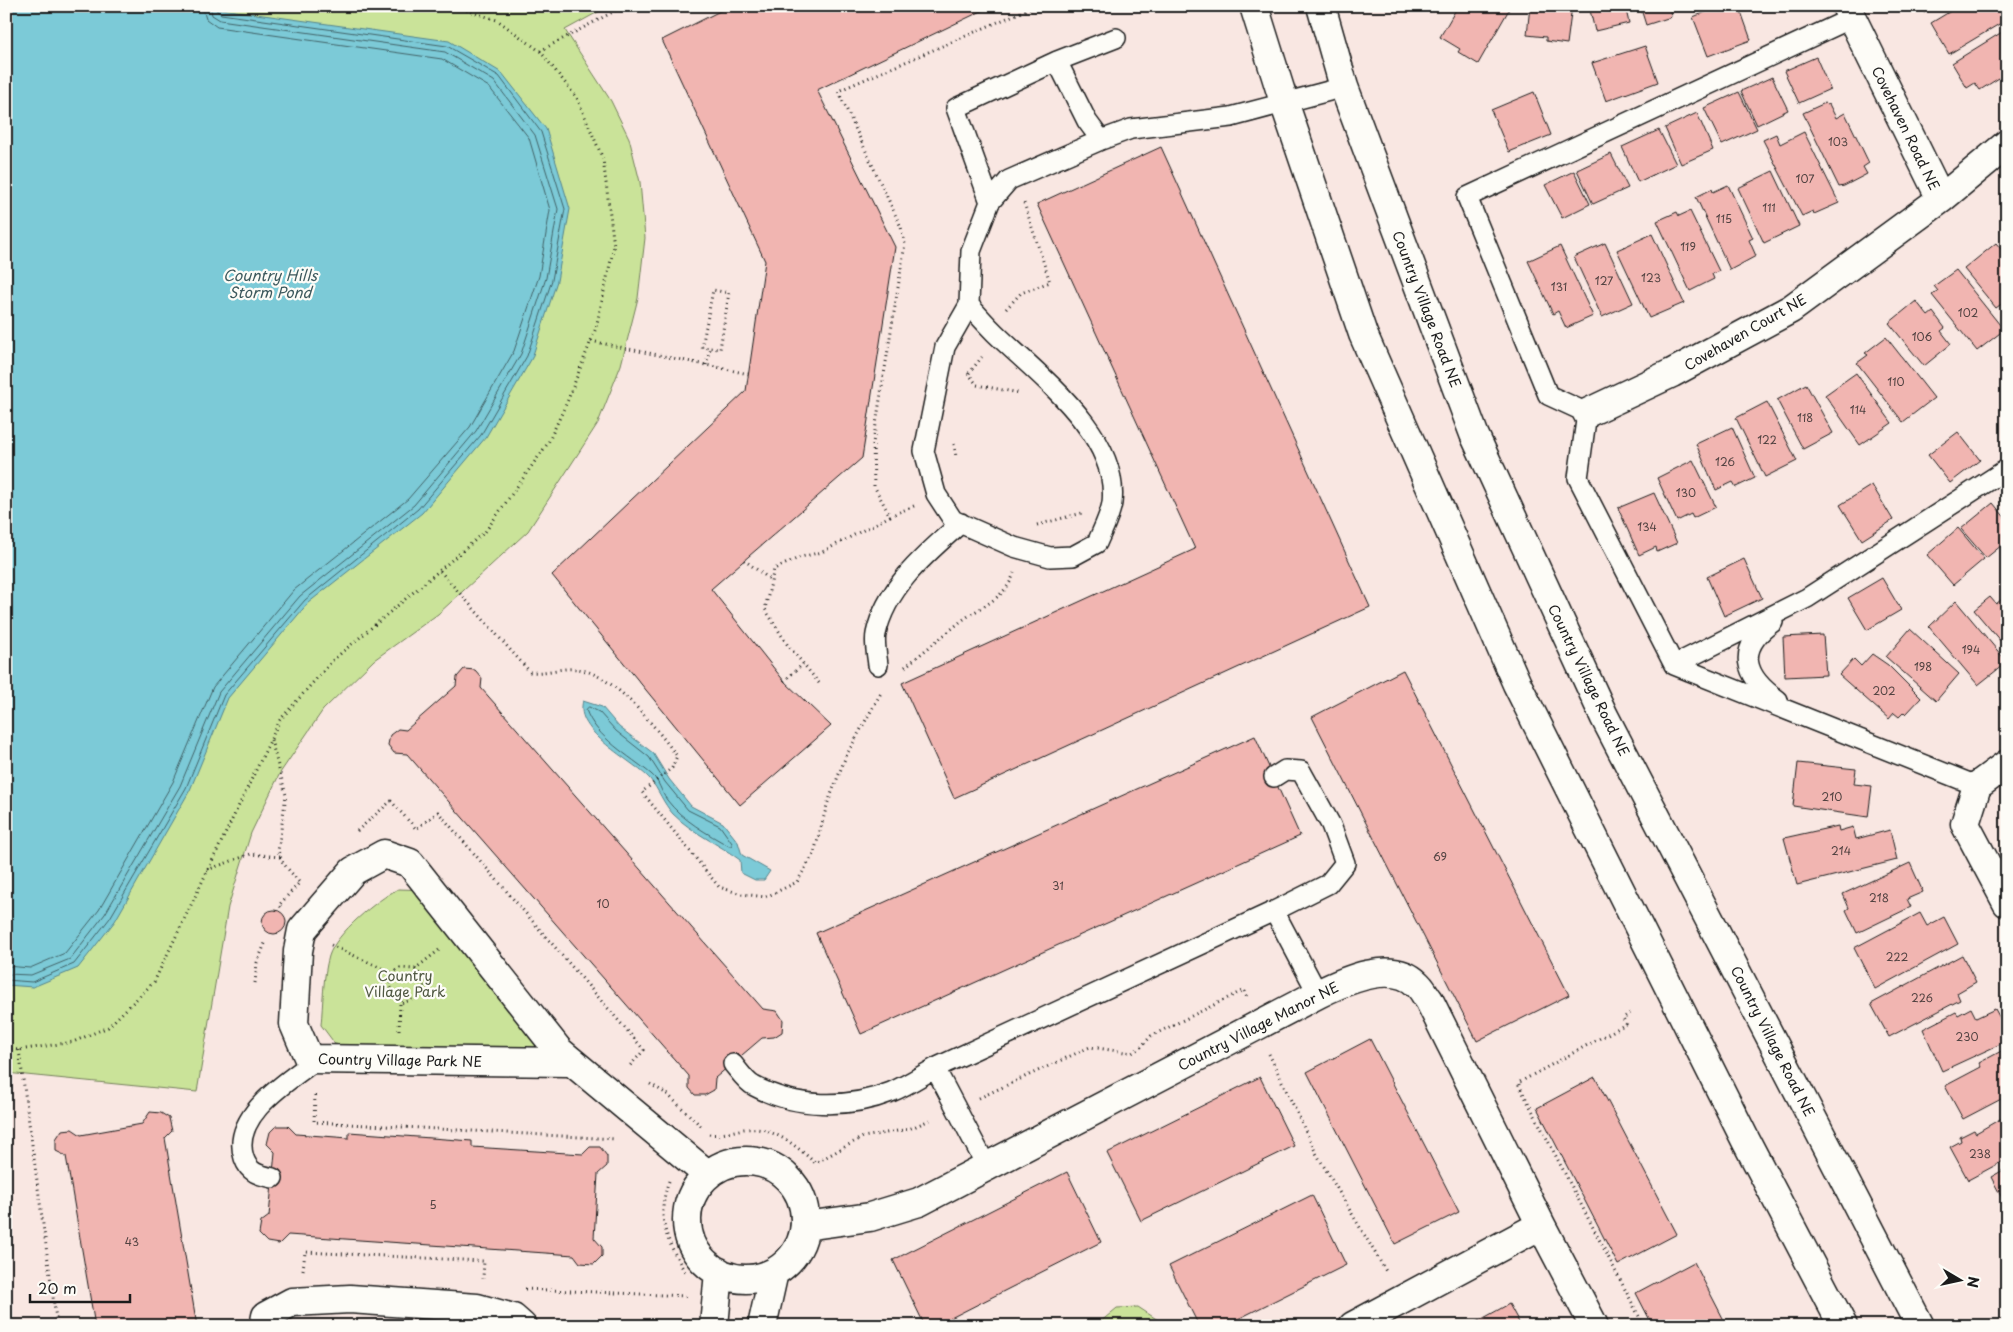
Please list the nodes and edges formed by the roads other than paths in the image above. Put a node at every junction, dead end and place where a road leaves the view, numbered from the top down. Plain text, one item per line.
1 (1254, 6) edge
2 (1321, 6) edge
3 (1849, 12) edge
4 (1116, 38) dead end
5 (1057, 61) junction
6 (1344, 87) junction
7 (1284, 102) junction
8 (1101, 140) junction
9 (2007, 144) edge
10 (1940, 199) junction
11 (990, 202) junction
12 (969, 305) junction
13 (1587, 413) junction
14 (2007, 469) edge
15 (960, 524) junction
16 (1807, 598) junction
17 (878, 664) dead end
18 (1674, 665) junction
19 (1799, 715) junction
20 (2007, 764) edge
21 (1274, 777) dead end
22 (1977, 786) junction
23 (2007, 903) edge
24 (1274, 911) junction
25 (1318, 994) junction
26 (316, 1060) junction
27 (570, 1062) junction
28 (733, 1064) dead end
29 (935, 1068) junction
30 (987, 1168) junction
31 (708, 1175) junction
32 (273, 1178) dead end
33 (1541, 1225) junction
34 (805, 1226) junction
35 (719, 1272) junction
36 (774, 1272) junction
37 (264, 1326) edge
38 (522, 1326) edge
39 (714, 1326) edge
40 (762, 1326) edge
41 (1353, 1326) edge
42 (1594, 1326) edge
43 (1843, 1326) edge
44 (1920, 1326) edge

1 - 7 street
2 - 6 street, Country Village Road NE
3 - 10 street, Covehaven Road NE
3 - 13 lane
4 - 5 lane
5 - 8 lane
5 - 11 lane
6 - 7 lane
6 - 44 street, Country Village Road NE
7 - 8 lane
7 - 43 street
8 - 11 lane
9 - 10 street, Covehaven Road NE
10 - 13 street, Covehaven Court NE
11 - 12 lane
12 - 15 lane
12 - 15 lane
13 - 18 lane
14 - 16 lane
15 - 17 lane
16 - 18 lane
16 - 19 lane
18 - 19 lane
19 - 22 lane
20 - 22 street
21 - 24 lane
22 - 23 street
24 - 25 lane
24 - 29 lane
25 - 30 street, Country Village Manor NE
25 - 33 street, Country Village Manor NE
26 - 27 street, Country Village Park NE
26 - 27 street, Country Village Park NE
26 - 32 lane
27 - 31 street
28 - 29 lane
29 - 30 lane
30 - 34 street, Country Village Manor NE
31 - 34 street
31 - 35 street
33 - 41 street
33 - 42 street, Country Village Manor NE
34 - 36 street
35 - 36 street
35 - 39 street
36 - 40 street
37 - 38 street

